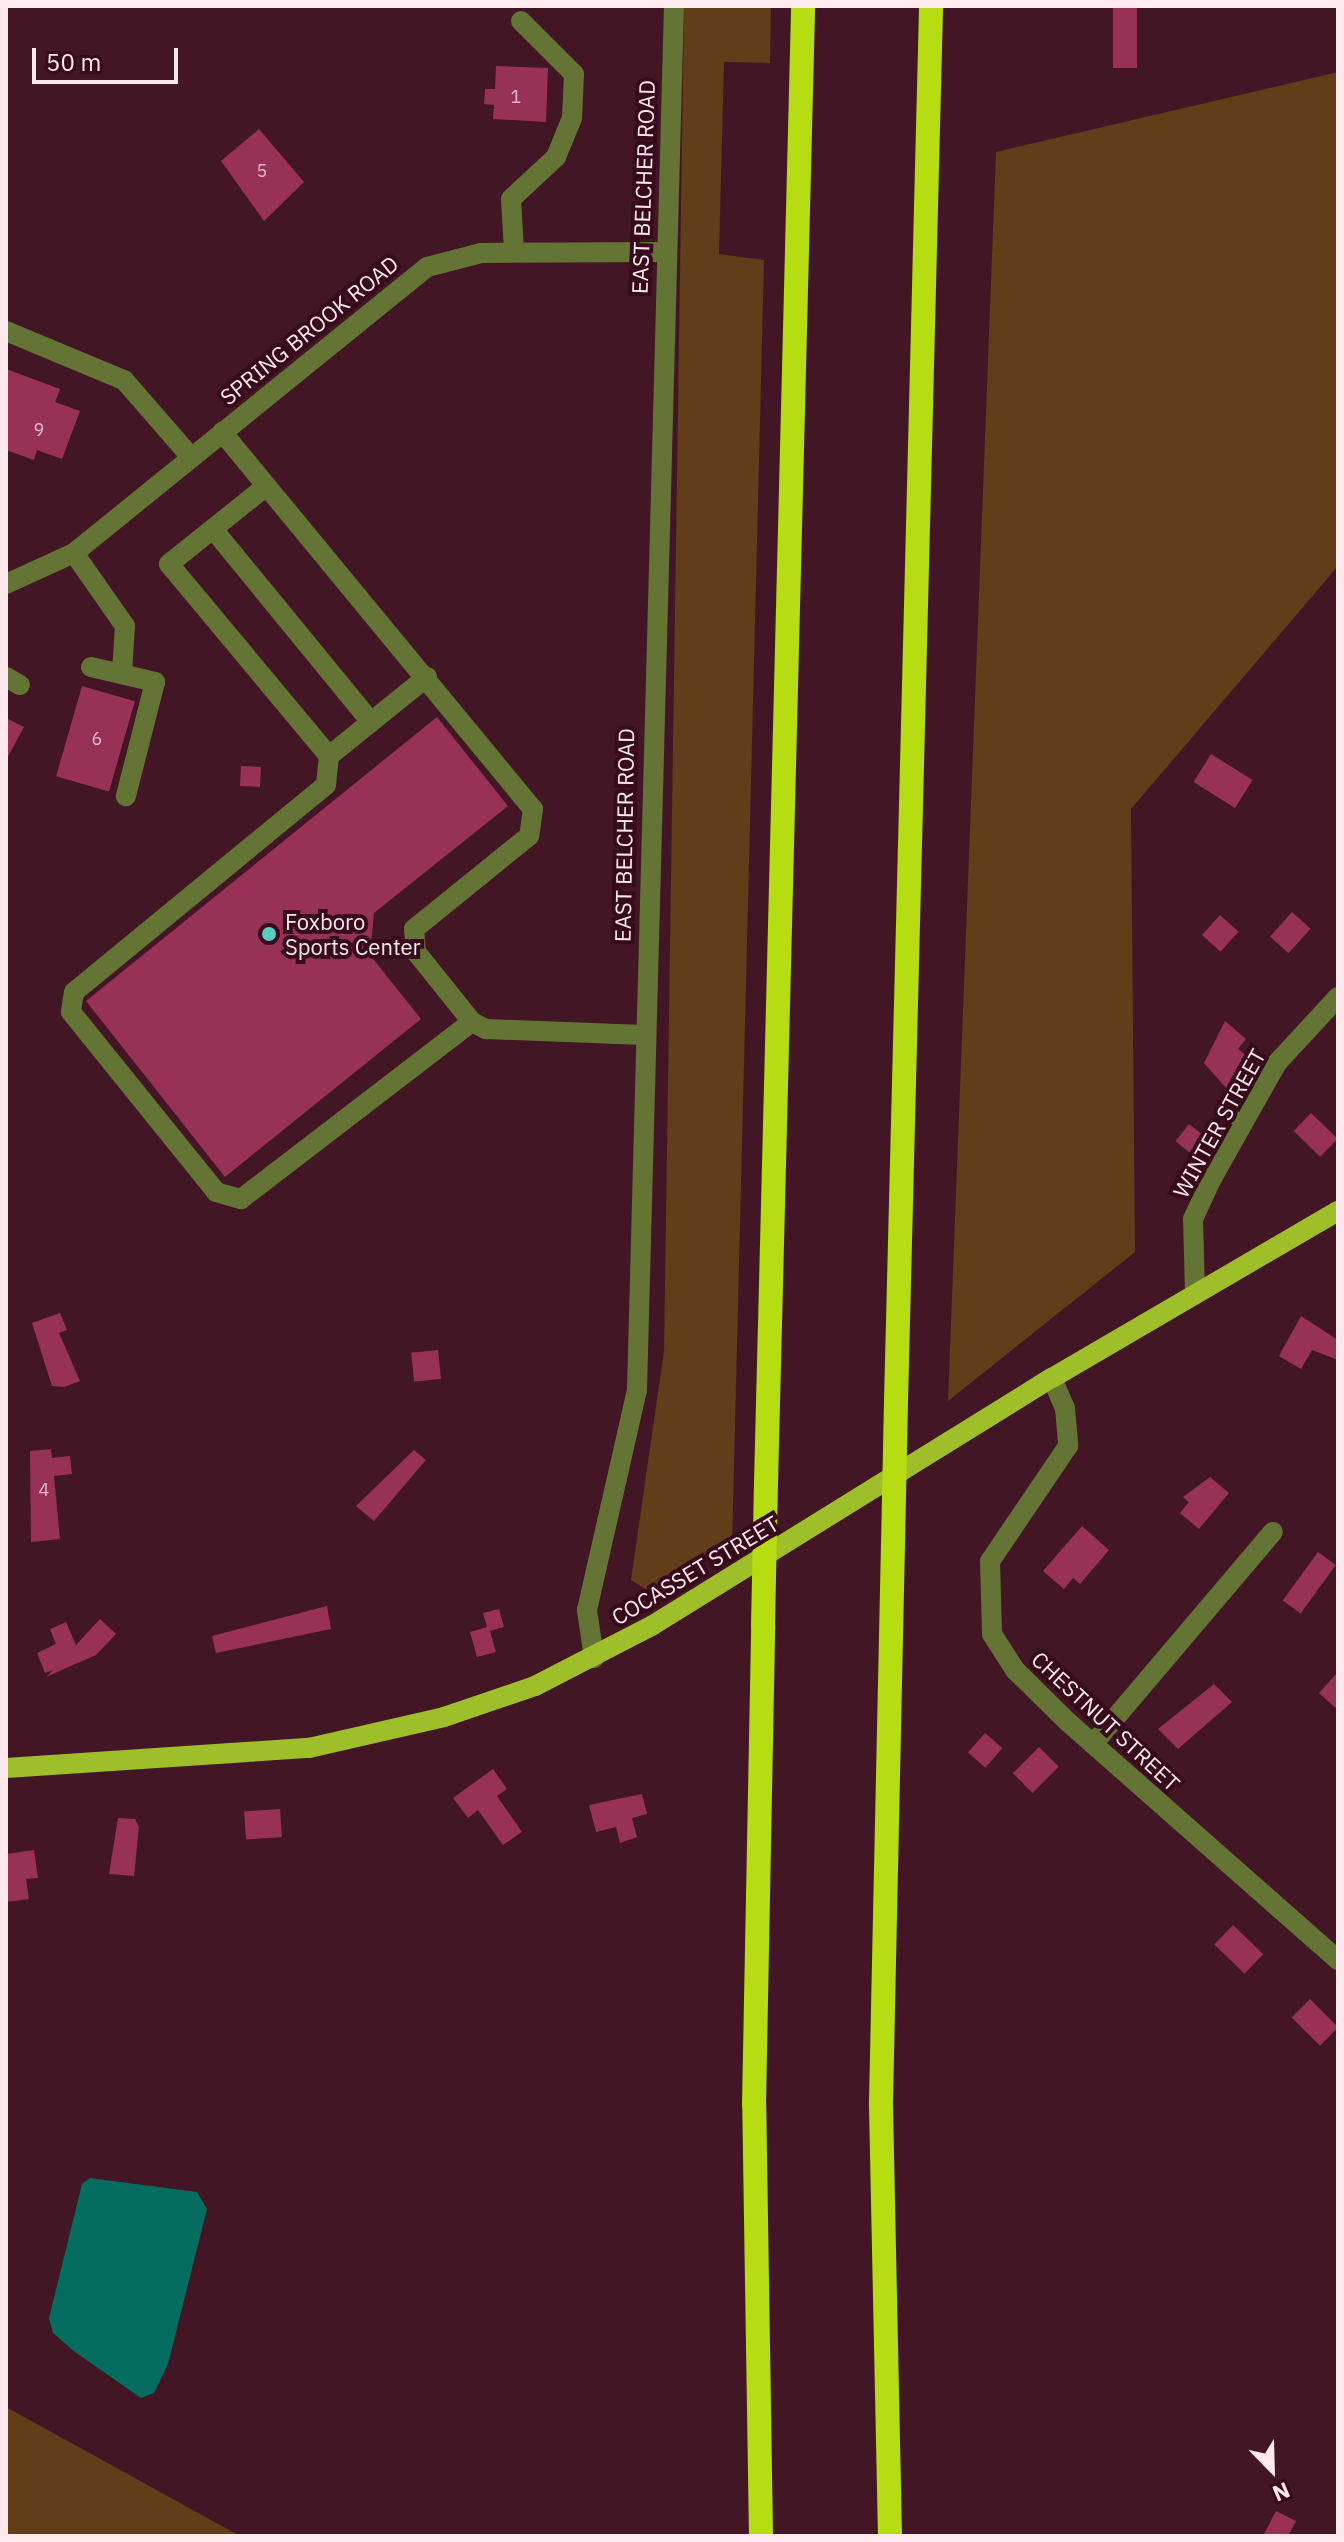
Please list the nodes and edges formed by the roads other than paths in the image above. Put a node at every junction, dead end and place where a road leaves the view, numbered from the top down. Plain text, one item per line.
1 (674, 6) edge
2 (803, 6) edge
3 (931, 6) edge
4 (521, 21) dead end
5 (514, 251) junction
6 (665, 252) junction
7 (6, 331) edge
8 (222, 432) junction
9 (191, 457) junction
10 (265, 487) junction
11 (213, 529) junction
12 (74, 553) junction
13 (6, 584) edge
14 (91, 667) dead end
15 (122, 673) junction
16 (427, 677) junction
17 (371, 722) junction
18 (329, 756) junction
19 (126, 796) dead end
20 (1338, 997) edge
21 (472, 1022) junction
22 (644, 1035) junction
23 (1338, 1211) edge
24 (1195, 1293) junction
25 (1052, 1378) junction
26 (1273, 1532) dead end
27 (594, 1658) junction
28 (1093, 1744) junction
29 (6, 1768) edge
30 (1338, 1960) edge
31 (761, 2536) edge
32 (890, 2536) edge

1 - 6 street, EAST BELCHER ROAD
2 - 31 highway, bridge
3 - 32 highway, bridge
4 - 5 street
5 - 6 street, SPRING BROOK ROAD
5 - 8 street, SPRING BROOK ROAD
6 - 22 street, EAST BELCHER ROAD
7 - 9 street
8 - 9 street, SPRING BROOK ROAD
8 - 10 street
9 - 12 street, SPRING BROOK ROAD
10 - 11 street
10 - 16 street
11 - 17 street
11 - 18 street
12 - 13 street, SPRING BROOK ROAD
12 - 15 street
14 - 15 street
15 - 19 street
16 - 17 street
16 - 21 street
17 - 18 street
18 - 21 street
20 - 24 street, WINTER STREET
21 - 22 street
22 - 27 street, EAST BELCHER ROAD
23 - 24 main road, COCASSET STREET
24 - 25 main road, COCASSET STREET
25 - 27 main road, COCASSET STREET
25 - 28 street, CHESTNUT STREET
26 - 28 street
27 - 29 main road, COCASSET STREET
28 - 30 street, CHESTNUT STREET

